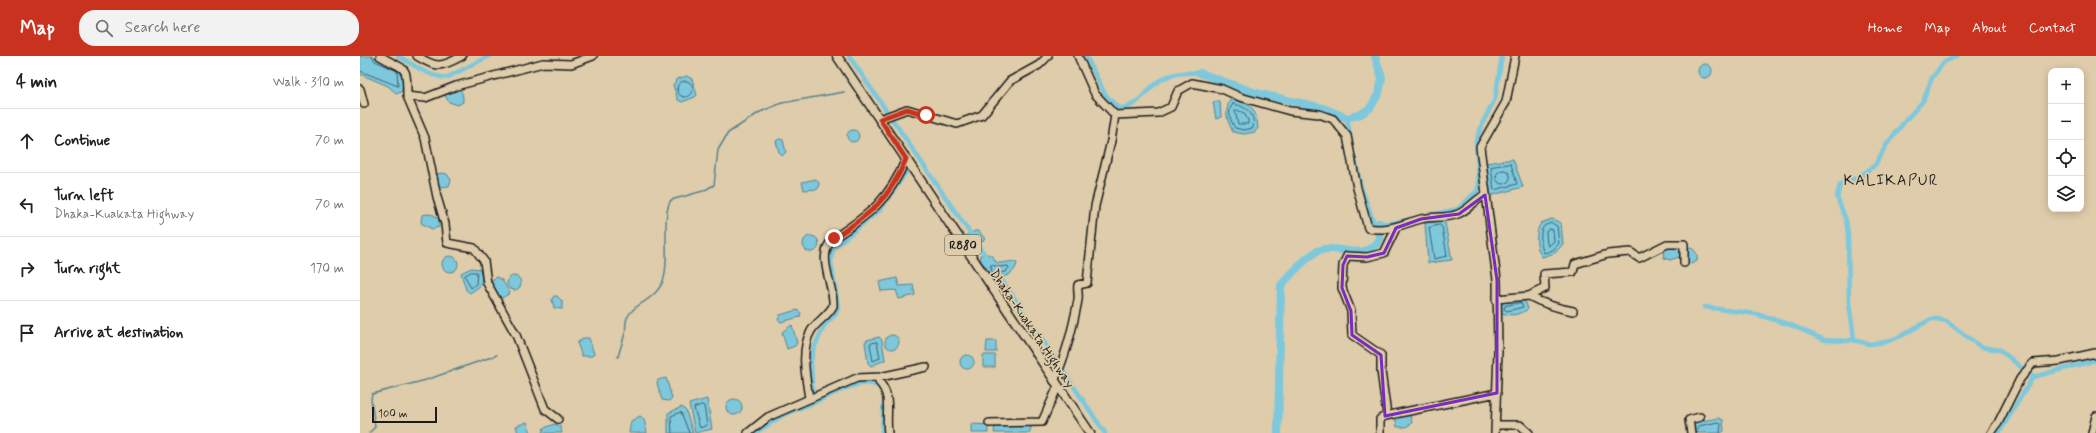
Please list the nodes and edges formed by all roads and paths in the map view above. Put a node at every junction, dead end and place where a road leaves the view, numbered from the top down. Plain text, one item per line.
1 (380, 56) edge
2 (417, 56) edge
3 (462, 56) edge
4 (593, 56) edge
5 (837, 56) edge
6 (1048, 56) edge
7 (1078, 56) edge
8 (1515, 56) edge
9 (360, 89) edge
10 (407, 96) junction
11 (364, 104) dead end
12 (1115, 115) junction
13 (880, 119) junction
14 (906, 159) junction
15 (1485, 195) junction
16 (1396, 228) junction
17 (1684, 263) dead end
18 (1529, 296) junction
19 (1496, 299) junction
20 (1573, 310) dead end
21 (2096, 355) edge
22 (926, 367) dead end
23 (880, 377) junction
24 (1056, 383) junction
25 (1497, 393) junction
26 (809, 398) junction
27 (1385, 416) junction
28 (2096, 416) edge
29 (1700, 417) dead end
30 (558, 419) dead end
31 (988, 422) dead end
32 (1496, 425) junction
33 (748, 433) edge
34 (888, 433) edge
35 (1090, 433) edge
36 (1380, 433) edge
37 (1496, 433) edge
38 (1528, 433) edge
39 (1691, 433) edge
40 (1991, 433) edge
41 (2092, 433) edge

1 - 10 street
2 - 3 street
4 - 10 street
5 - 13 main road, Dhaka-Kuakata Highway / R880
6 - 13 street
7 - 12 street
8 - 15 street
9 - 11 street
10 - 30 street
12 - 16 street
12 - 24 street
13 - 14 main road, Dhaka-Kuakata Highway / R880
14 - 24 main road, Dhaka-Kuakata Highway / R880
14 - 26 street
15 - 16 street
15 - 19 street
16 - 27 street
17 - 18 street
18 - 19 street
18 - 20 street
19 - 25 street
21 - 40 street
22 - 23 street
23 - 26 street
23 - 34 street
24 - 31 street
24 - 35 main road, Dhaka-Kuakata Highway / R880
25 - 27 street
25 - 32 street
26 - 33 street
27 - 36 street
28 - 41 street
29 - 39 street
32 - 37 street
32 - 38 street

